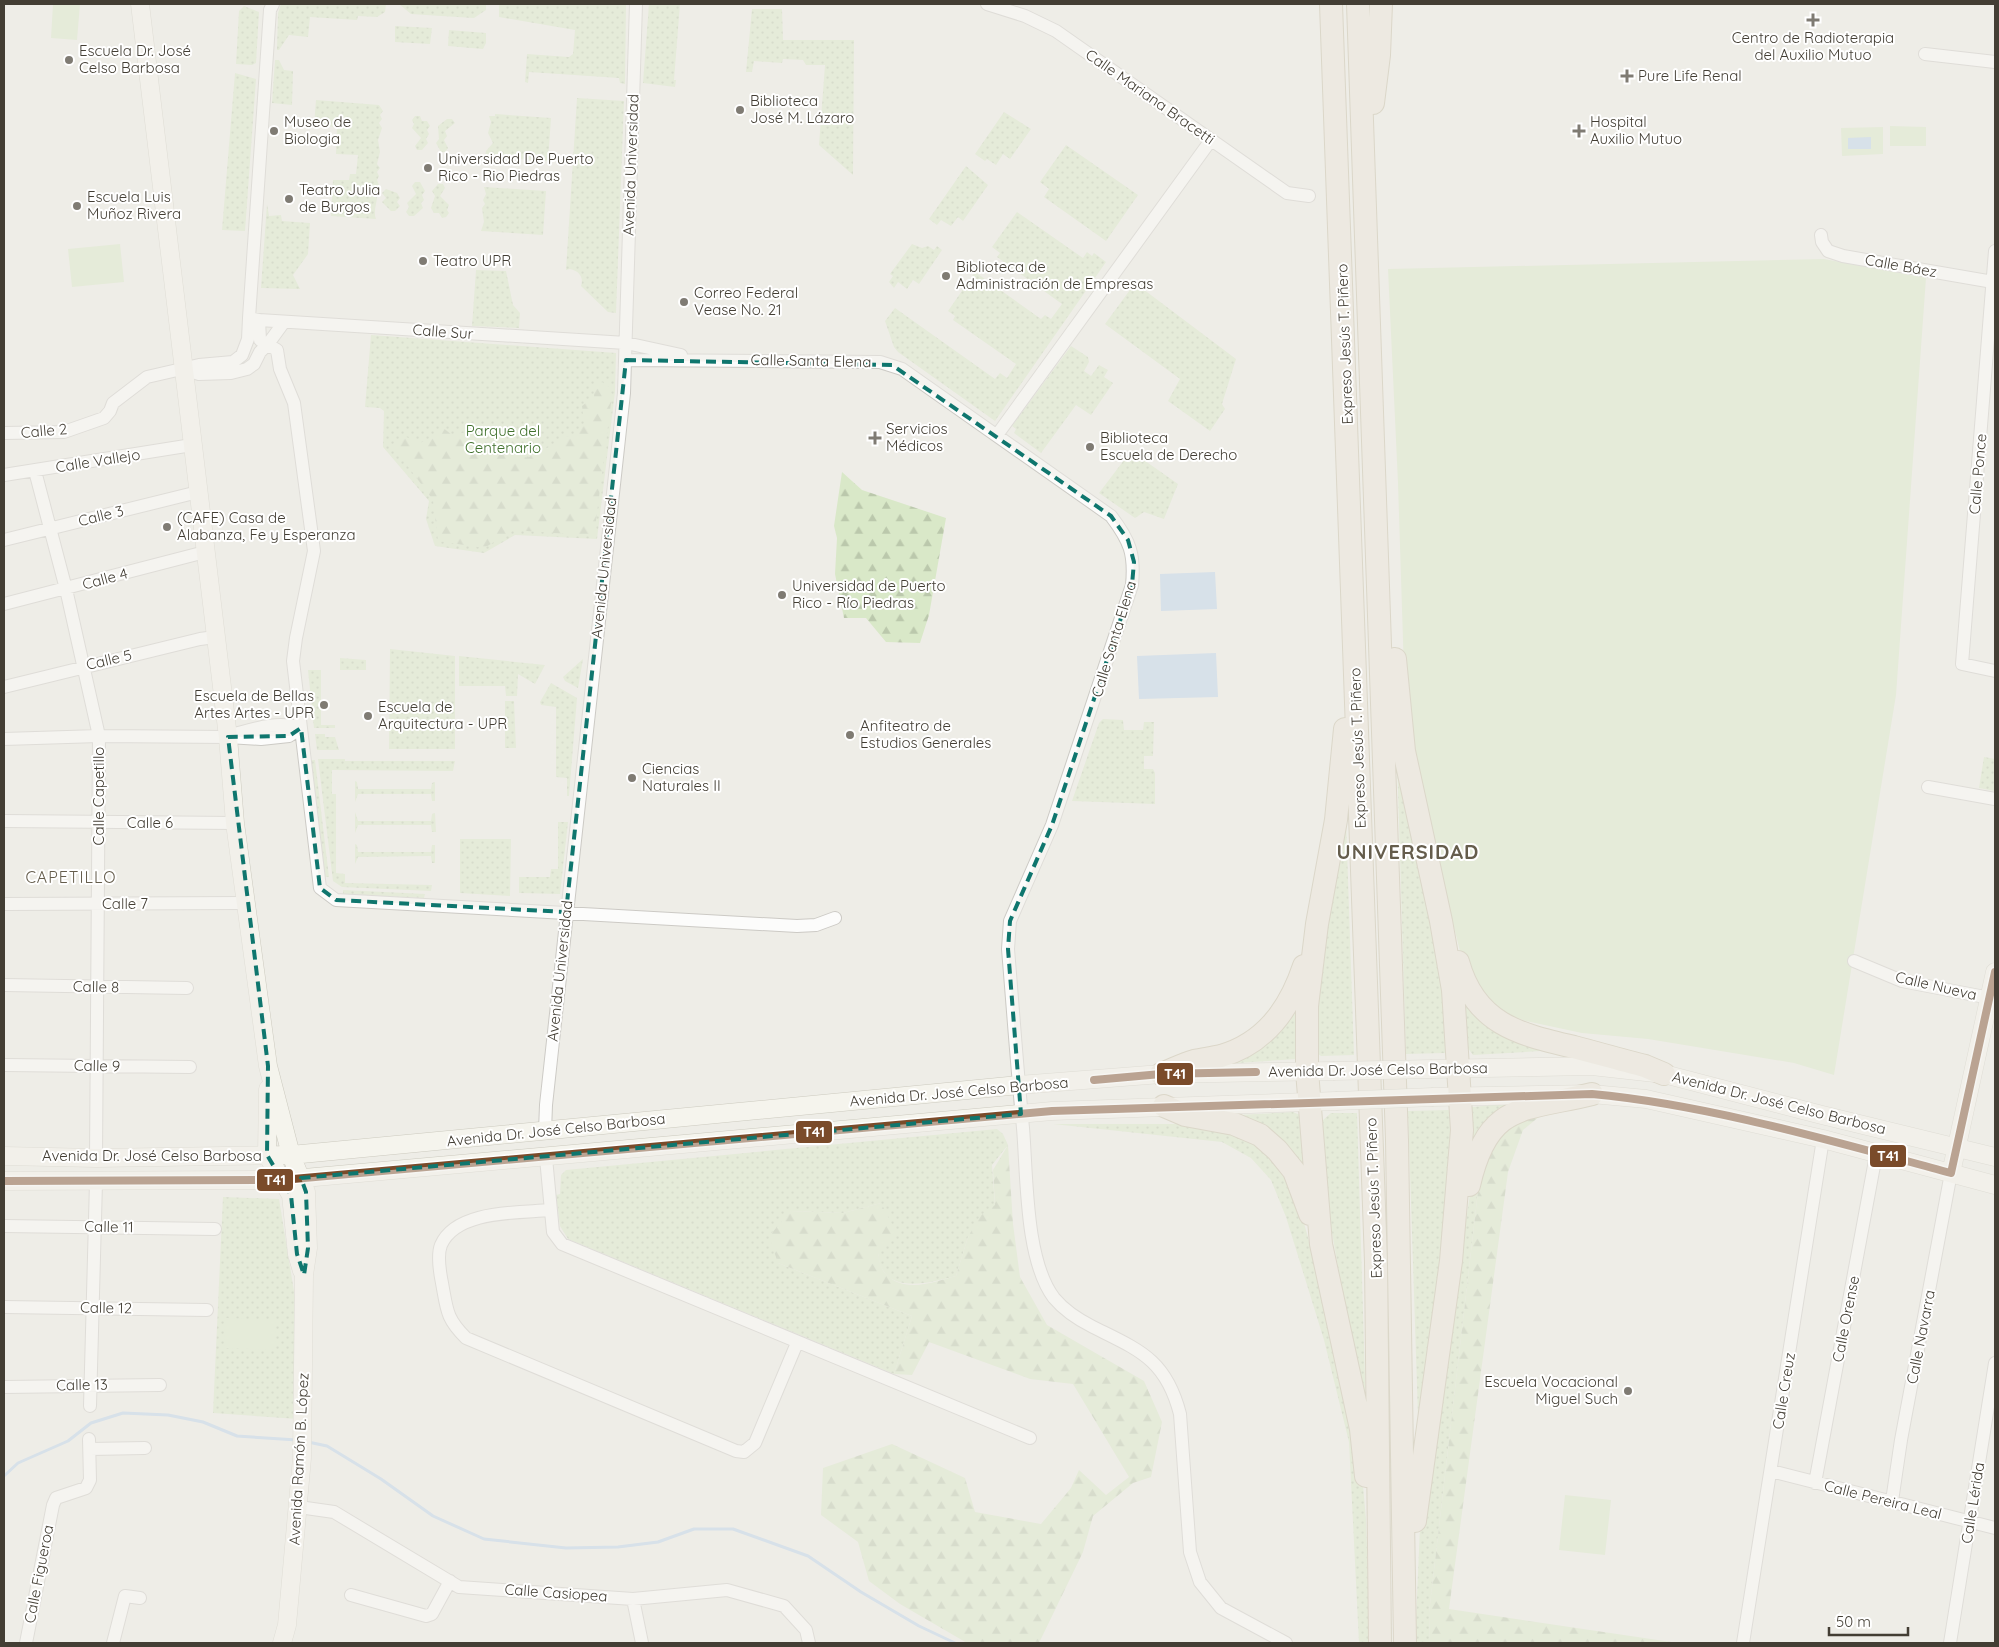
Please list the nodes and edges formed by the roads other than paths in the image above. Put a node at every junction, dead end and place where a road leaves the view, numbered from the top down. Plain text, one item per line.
1 (140, 4) edge
2 (273, 4) edge
3 (636, 4) edge
4 (987, 4) edge
5 (1317, 4) edge
6 (1331, 4) edge
7 (1358, 4) edge
8 (1381, 4) edge
9 (1925, 54) dead end
10 (1995, 62) edge
11 (1211, 140) junction
12 (1365, 161) junction
13 (1338, 162) junction
14 (1309, 196) dead end
15 (1821, 235) dead end
16 (1995, 251) edge
17 (1993, 282) junction
18 (254, 319) junction
19 (284, 322) junction
20 (268, 344) junction
21 (626, 344) junction
22 (626, 360) junction
23 (705, 360) junction
24 (183, 370) junction
25 (4, 434) edge
26 (997, 435) junction
27 (192, 445) junction
28 (35, 471) junction
29 (4, 475) edge
30 (198, 492) junction
31 (49, 528) junction
32 (4, 540) edge
33 (205, 552) junction
34 (1379, 575) junction
35 (66, 589) junction
36 (4, 604) edge
37 (1354, 616) junction
38 (215, 637) junction
39 (84, 666) junction
40 (1995, 671) edge
41 (4, 687) edge
42 (301, 728) junction
43 (99, 736) junction
44 (228, 736) junction
45 (4, 739) edge
46 (1928, 787) dead end
47 (1995, 799) edge
48 (4, 821) edge
49 (99, 822) junction
50 (235, 822) junction
51 (246, 903) junction
52 (4, 904) edge
53 (98, 904) junction
54 (566, 912) junction
55 (835, 918) dead end
56 (1441, 922) junction
57 (1318, 924) junction
58 (1854, 961) dead end
59 (1995, 972) edge
60 (4, 985) edge
61 (97, 987) junction
62 (187, 988) dead end
63 (1990, 998) junction
64 (4, 1065) edge
65 (97, 1066) junction
66 (268, 1066) junction
67 (190, 1067) dead end
68 (1460, 1067) junction
69 (1308, 1071) junction
70 (1162, 1074) junction
71 (1664, 1074) junction
72 (1019, 1086) junction
73 (1592, 1094) junction
74 (1461, 1096) junction
75 (1309, 1102) junction
76 (1164, 1106) junction
77 (765, 1110) junction
78 (1022, 1114) junction
79 (546, 1131) junction
80 (768, 1138) junction
81 (1823, 1139) junction
82 (1958, 1147) junction
83 (1876, 1154) junction
84 (267, 1155) junction
85 (291, 1155) junction
86 (4, 1156) edge
87 (1995, 1157) edge
88 (96, 1158) junction
89 (546, 1158) junction
90 (1951, 1173) junction
91 (301, 1178) junction
92 (282, 1180) junction
93 (4, 1181) edge
94 (96, 1182) junction
95 (1995, 1185) edge
96 (550, 1210) junction
97 (4, 1226) edge
98 (95, 1227) junction
99 (215, 1229) dead end
100 (1321, 1244) junction
101 (1451, 1261) junction
102 (304, 1275) junction
103 (4, 1307) edge
104 (94, 1308) junction
105 (207, 1310) dead end
106 (797, 1343) junction
107 (1995, 1363) edge
108 (91, 1384) junction
109 (160, 1385) dead end
110 (4, 1387) edge
111 (90, 1406) dead end
112 (1030, 1438) dead end
113 (145, 1448) dead end
114 (1771, 1471) junction
115 (1815, 1483) junction
116 (1892, 1501) junction
117 (299, 1507) junction
118 (1970, 1522) junction
119 (1995, 1528) edge
120 (450, 1582) junction
121 (1379, 1589) junction
122 (1406, 1590) junction
123 (351, 1595) dead end
124 (140, 1598) dead end
125 (634, 1599) junction
126 (26, 1643) edge
127 (114, 1643) edge
128 (282, 1643) edge
129 (642, 1643) edge
130 (809, 1643) edge
131 (1286, 1643) edge
132 (1380, 1643) edge
133 (1405, 1643) edge
134 (1743, 1643) edge
135 (1950, 1643) edge

1 - 24 main road
2 - 18 street, Calle 2
3 - 21 street, Avenida Universidad
4 - 11 street, Calle Mariana Bracetti
5 - 13 highway
6 - 13 highway, Expreso Jesús T. Piñero
7 - 12 highway, Expreso Jesús T. Piñero
8 - 12 highway
9 - 10 street
11 - 14 street, Calle Mariana Bracetti
11 - 26 street
12 - 34 highway, Expreso Jesús T. Piñero
13 - 37 highway, Expreso Jesús T. Piñero
15 - 17 street, Calle Báez
16 - 17 street, Calle Ponce
17 - 40 street, Calle Ponce
18 - 19 street, Calle Sur
18 - 20 street
18 - 24 street, Calle 2
19 - 20 street
19 - 21 street, Calle Sur
20 - 24 street
20 - 42 street
21 - 22 street, Avenida Universidad
21 - 23 street, Calle Santa Elena
22 - 23 street, Calle Santa Elena
22 - 54 street, Avenida Universidad
23 - 26 street, Calle Santa Elena
24 - 25 street, Calle 2
24 - 27 main road
26 - 72 street, Calle Santa Elena
27 - 28 street, Calle Vallejo
27 - 30 main road
28 - 29 street, Calle Vallejo
28 - 31 street, Calle Capetillo
30 - 31 street, Calle 3
30 - 33 main road
31 - 32 street, Calle 3
31 - 35 street, Calle Capetillo
33 - 35 street, Calle 4
33 - 38 main road
34 - 56 highway
34 - 122 highway, Expreso Jesús T. Piñero
35 - 36 street, Calle 4
35 - 39 street, Calle Capetillo
37 - 57 highway
37 - 121 highway, Expreso Jesús T. Piñero
38 - 39 street, Calle 5
38 - 44 main road
39 - 41 street, Calle 5
39 - 43 street, Calle Capetillo
42 - 44 street
42 - 54 street
43 - 44 street
43 - 45 street
43 - 49 street, Calle Capetillo
44 - 50 main road
46 - 47 street
48 - 49 street, Calle 6
49 - 50 street, Calle 6
49 - 53 street, Calle Capetillo
50 - 51 main road
51 - 53 street, Calle 7
51 - 66 main road
52 - 53 street, Calle 7
53 - 61 street, Calle Capetillo
54 - 55 street
54 - 79 street, Avenida Universidad
56 - 68 highway
56 - 71 highway
57 - 69 highway
57 - 70 highway
58 - 63 street, Calle Nueva
59 - 63 main road
60 - 61 street, Calle 8
61 - 62 street, Calle 8
61 - 65 street, Calle Capetillo
63 - 82 main road
64 - 65 street, Calle 9
65 - 67 street, Calle 9
65 - 88 street, Calle Capetillo
66 - 84 main road
66 - 85 main road, Avenida Ramón B. López
68 - 69 main road, Avenida Dr. José Celso Barbosa, bridge
68 - 71 main road, Avenida Dr. José Celso Barbosa
68 - 74 highway
69 - 70 main road, Avenida Dr. José Celso Barbosa
69 - 75 highway
70 - 72 main road, Avenida Dr. José Celso Barbosa
71 - 82 main road, Avenida Dr. José Celso Barbosa
72 - 77 main road, Avenida Dr. José Celso Barbosa
72 - 78 street, Calle Santa Elena
73 - 74 main road, Avenida Dr. José Celso Barbosa
73 - 81 main road, Avenida Dr. José Celso Barbosa
73 - 101 highway
74 - 75 main road, Avenida Dr. José Celso Barbosa, bridge
74 - 101 highway
75 - 76 main road, Avenida Dr. José Celso Barbosa
75 - 100 highway
76 - 78 main road, Avenida Dr. José Celso Barbosa
76 - 100 highway
77 - 79 main road, Avenida Dr. José Celso Barbosa
77 - 80 main road
78 - 80 main road, Avenida Dr. José Celso Barbosa
78 - 131 street, Calle Santa Elena
79 - 85 main road, Avenida Dr. José Celso Barbosa
80 - 89 main road, Avenida Dr. José Celso Barbosa
81 - 83 main road, Avenida Dr. José Celso Barbosa
81 - 114 street, Calle Creuz
82 - 87 main road, Avenida Dr. José Celso Barbosa
82 - 90 main road
83 - 90 main road, Avenida Dr. José Celso Barbosa
83 - 115 street, Calle Orense
84 - 85 main road, Avenida Dr. José Celso Barbosa
84 - 88 main road, Avenida Dr. José Celso Barbosa
84 - 92 main road, Avenida Ramón B. López
85 - 91 main road, Avenida Ramón B. López
86 - 88 main road, Avenida Dr. José Celso Barbosa
89 - 91 main road, Avenida Dr. José Celso Barbosa
89 - 96 street
90 - 95 main road, Avenida Dr. José Celso Barbosa
90 - 116 street, Calle Navarra
91 - 92 main road, Avenida Dr. José Celso Barbosa
91 - 102 main road, Avenida Ramón B. López
92 - 94 main road, Avenida Dr. José Celso Barbosa
92 - 102 main road, Avenida Ramón B. López
93 - 94 main road, Avenida Dr. José Celso Barbosa
94 - 98 street
96 - 106 street
96 - 106 street
97 - 98 street, Calle 11
98 - 99 street, Calle 11
98 - 104 street
100 - 121 highway
101 - 122 highway
102 - 117 main road, Avenida Ramón B. López
103 - 104 street, Calle 12
104 - 105 street, Calle 12
104 - 108 street
106 - 112 street
107 - 118 street, Calle Lérida
108 - 109 street, Calle 13
108 - 110 street, Calle 13
108 - 111 street
113 - 126 street, Calle Figueroa
114 - 115 street, Calle Pereira Leal
114 - 134 street, Calle Creuz
115 - 116 street, Calle Pereira Leal
116 - 118 street, Calle Pereira Leal
117 - 120 street, Calle Casiopea
117 - 128 main road, Avenida Ramón B. López
118 - 119 street, Calle Pereira Leal
118 - 135 street, Calle Lérida
120 - 123 street
120 - 125 street, Calle Casiopea
121 - 132 highway, Expreso Jesús T. Piñero
122 - 133 highway, Expreso Jesús T. Piñero
124 - 127 street
125 - 129 street
125 - 130 street, Calle Casiopea

